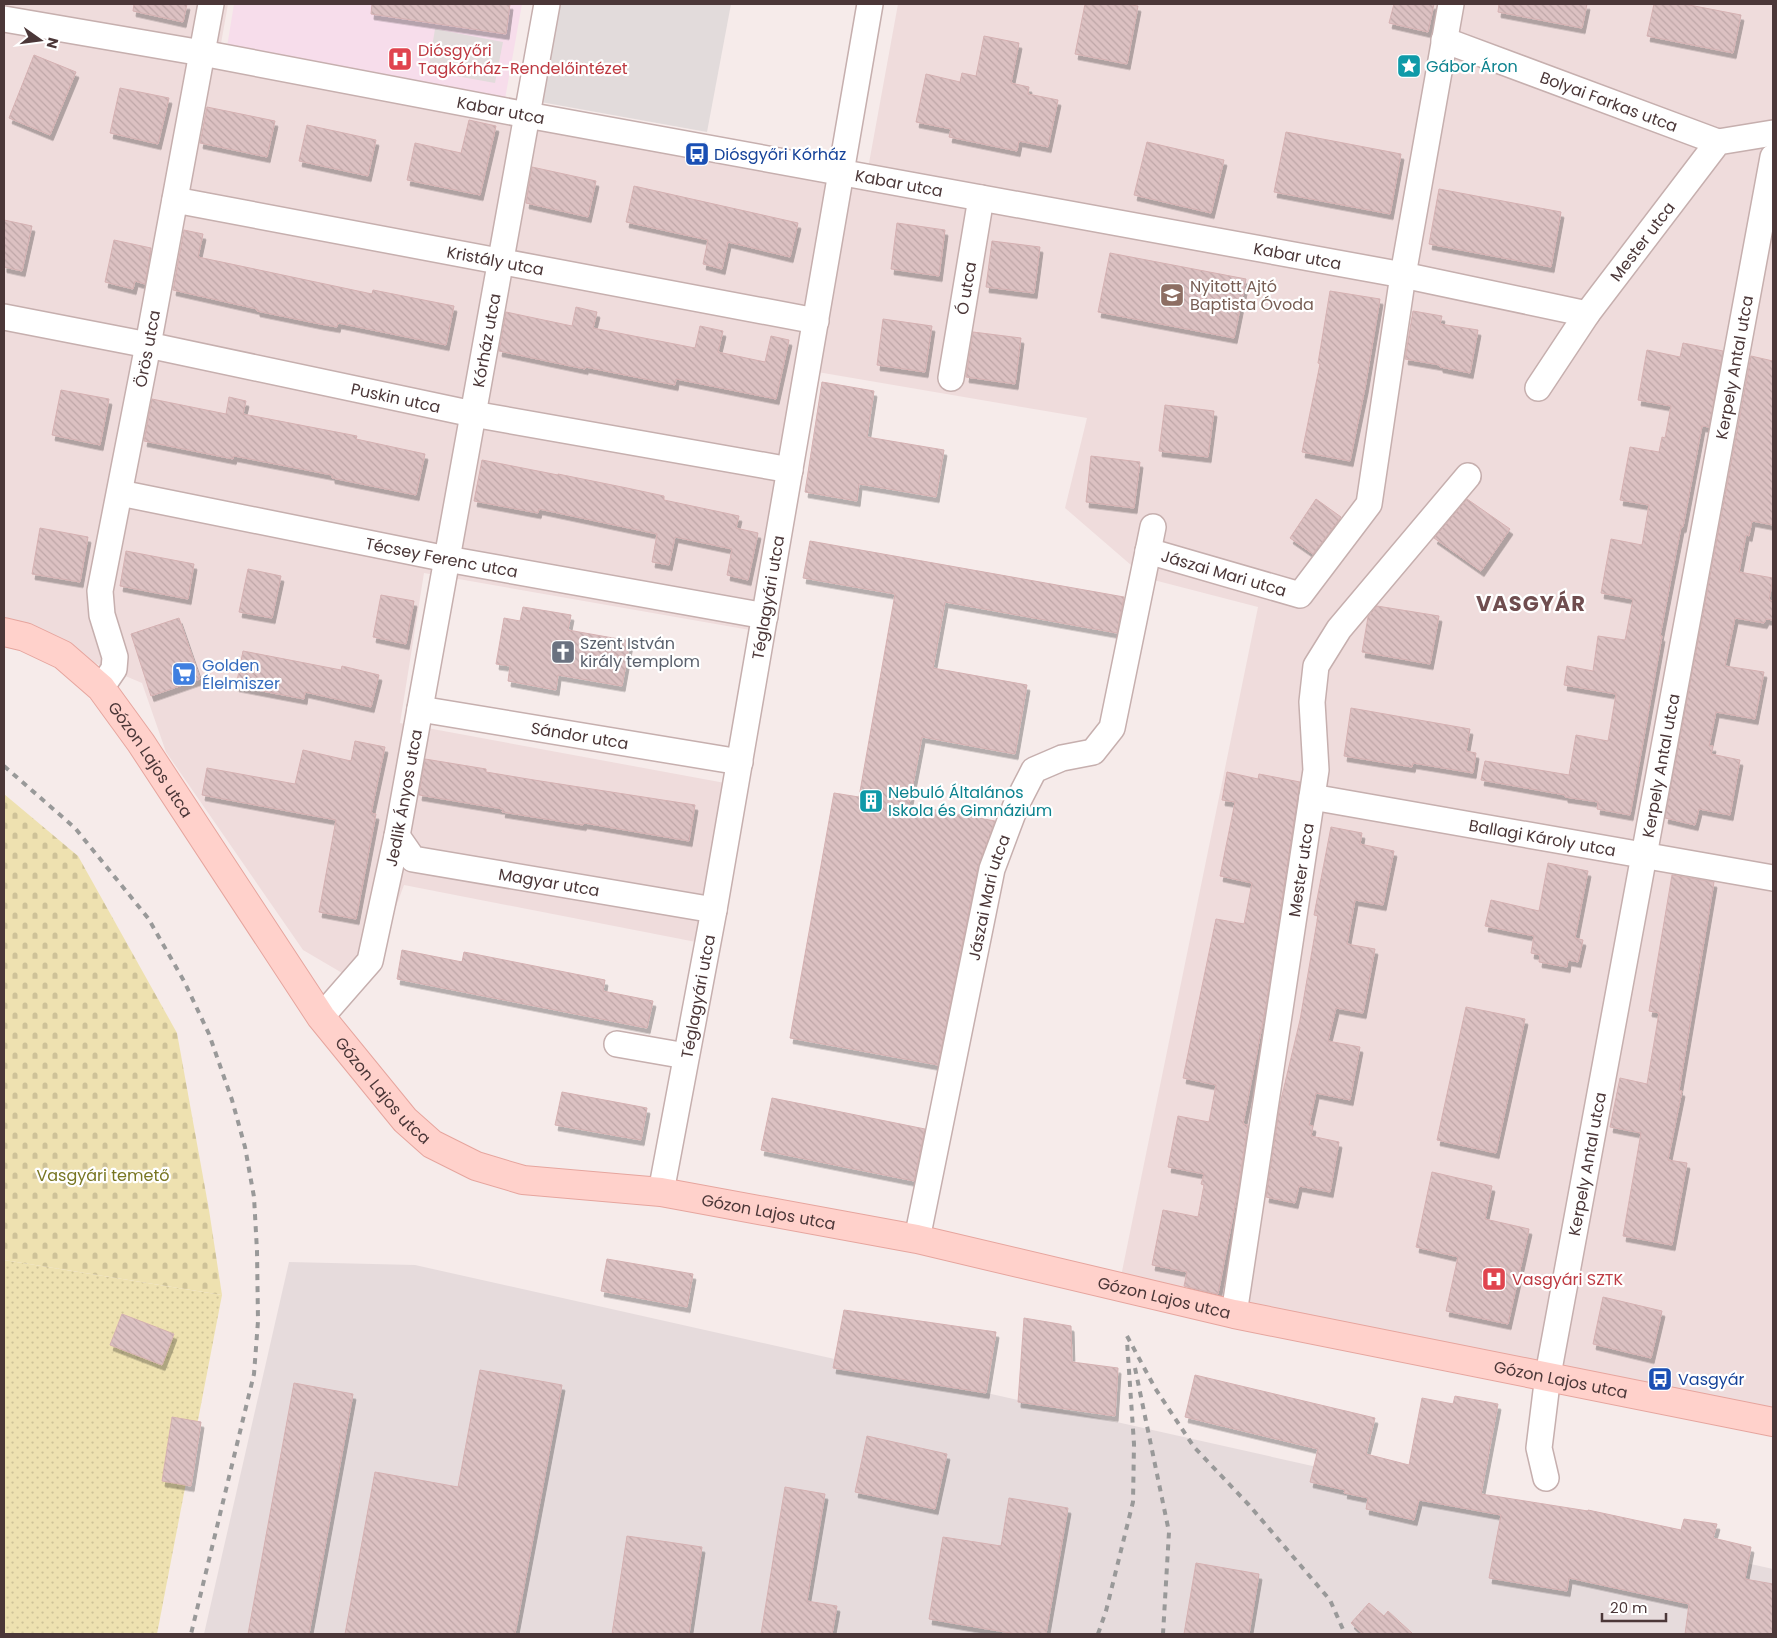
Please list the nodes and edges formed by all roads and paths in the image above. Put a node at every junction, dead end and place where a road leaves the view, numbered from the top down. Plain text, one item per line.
1 (211, 4) edge
2 (547, 4) edge
3 (870, 4) edge
4 (1451, 4) edge
5 (4, 19) edge
6 (1444, 40) junction
7 (202, 53) junction
8 (527, 115) junction
9 (1773, 133) edge
10 (1718, 142) junction
11 (1773, 157) edge
12 (841, 172) junction
13 (981, 198) junction
14 (175, 200) junction
15 (500, 262) junction
16 (1403, 275) junction
17 (1588, 314) junction
18 (4, 317) edge
19 (816, 321) junction
20 (148, 345) junction
21 (951, 378) dead end
22 (1538, 388) dead end
23 (473, 414) junction
24 (790, 470) junction
25 (1468, 476) dead end
26 (120, 493) junction
27 (1153, 527) dead end
28 (1148, 551) junction
29 (447, 559) junction
30 (765, 616) junction
31 (4, 632) edge
32 (101, 688) junction
33 (420, 709) junction
34 (740, 762) junction
35 (1312, 796) junction
36 (397, 836) junction
37 (1643, 855) junction
38 (1773, 878) edge
39 (714, 910) junction
40 (320, 1017) junction
41 (617, 1044) dead end
42 (686, 1056) junction
43 (661, 1192) junction
44 (916, 1239) junction
45 (1234, 1314) junction
46 (1548, 1375) junction
47 (1773, 1422) edge
48 (1546, 1478) dead end

1 - 7 street, Örös utca
2 - 8 street, Kórház utca
3 - 12 street, Téglagyári utca
4 - 6 street
5 - 7 street, Kabar utca
6 - 10 street, Bolyai Farkas utca
6 - 16 street
7 - 8 street, Kabar utca
7 - 14 street, Örös utca
8 - 12 street, Kabar utca
8 - 15 street, Kórház utca
9 - 10 street
10 - 17 street, Mester utca
11 - 37 street, Kerpely Antal utca
12 - 13 street, Kabar utca
12 - 19 street, Téglagyári utca
13 - 16 street, Kabar utca
13 - 21 street, Ó utca
14 - 15 street, Kristály utca
14 - 20 street, Örös utca
15 - 19 street, Kristály utca
15 - 23 street, Kórház utca
16 - 17 street, Kabar utca
16 - 28 street, Jászai Mari utca
17 - 22 street, Mester utca
18 - 20 street, Puskin utca
19 - 24 street, Téglagyári utca
20 - 23 street, Puskin utca
20 - 26 street, Örös utca
23 - 24 street, Puskin utca
23 - 29 street, Kórház utca
24 - 30 street, Téglagyári utca
25 - 35 street, Mester utca
26 - 29 street, Técsey Ferenc utca
26 - 32 street, Örös utca
27 - 28 street, Jászai Mari utca
28 - 44 street, Jászai Mari utca
29 - 30 street, Técsey Ferenc utca
29 - 33 street, Jedlik Ányos utca
30 - 34 street, Téglagyári utca
31 - 32 street, Gózon Lajos utca
32 - 40 street, Gózon Lajos utca
33 - 34 street, Sándor utca
33 - 36 street, Jedlik Ányos utca
34 - 39 street, Téglagyári utca
35 - 37 street, Ballagi Károly utca
35 - 45 street, Mester utca
36 - 39 street, Magyar utca
36 - 40 street, Jedlik Ányos utca
37 - 38 street, Ballagi Károly utca
37 - 46 street, Kerpely Antal utca
39 - 42 street, Téglagyári utca
40 - 43 street, Gózon Lajos utca
41 - 42 street
42 - 43 street, Téglagyári utca
43 - 44 street, Gózon Lajos utca
44 - 45 street, Gózon Lajos utca
45 - 46 street, Gózon Lajos utca
46 - 47 street, Gózon Lajos utca
46 - 48 street, Kerpely Antal utca

